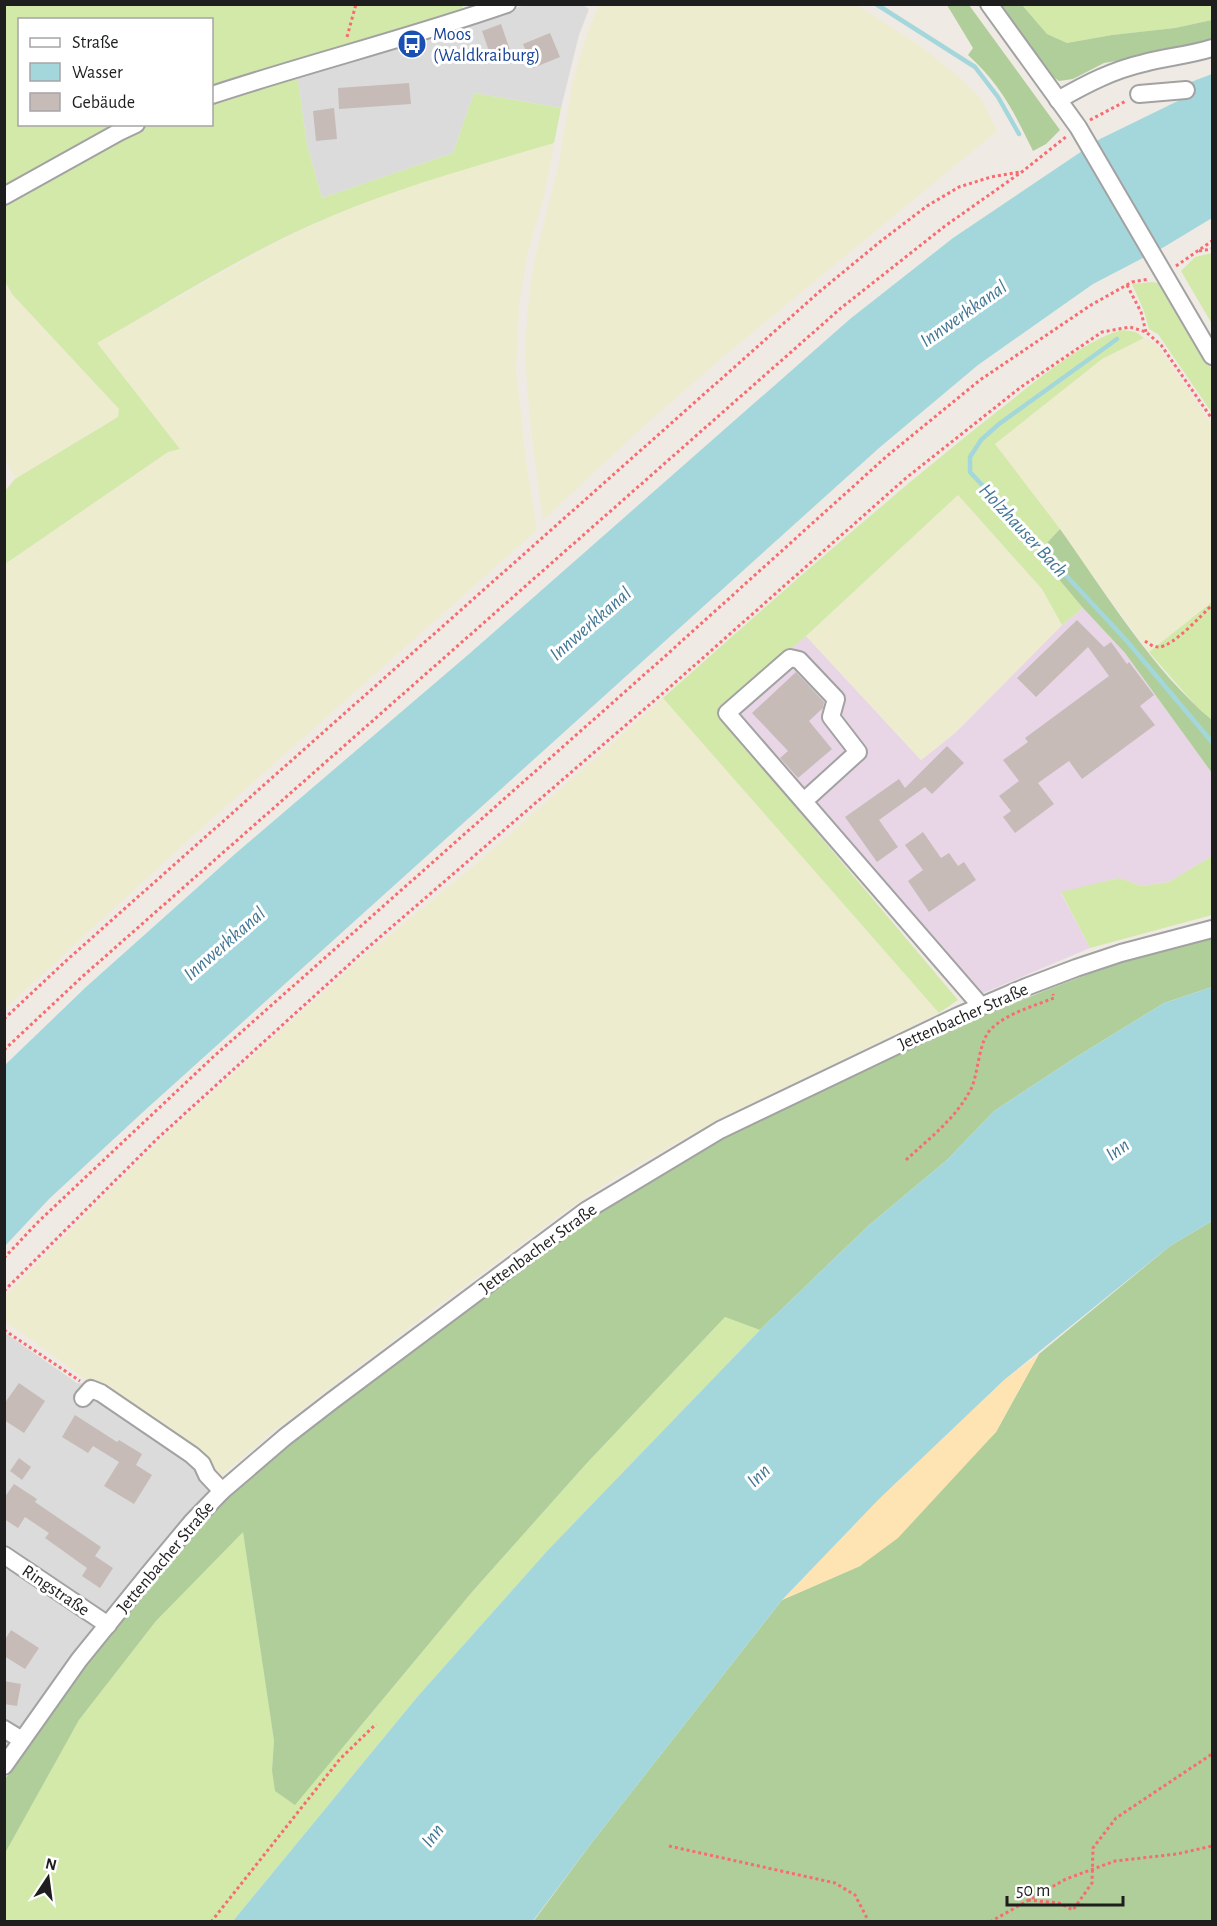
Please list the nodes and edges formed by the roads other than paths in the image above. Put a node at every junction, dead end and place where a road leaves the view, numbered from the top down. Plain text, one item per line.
1 (507, 4) edge
2 (989, 4) edge
3 (1212, 48) edge
4 (1186, 90) dead end
5 (1139, 94) road end
6 (213, 95) edge
7 (1058, 100) junction
8 (132, 126) edge
9 (4, 196) edge
10 (1212, 356) edge
11 (804, 801) junction
12 (1212, 929) edge
13 (981, 1006) junction
14 (87, 1393) road end
15 (222, 1491) junction
16 (4, 1555) edge
17 (108, 1624) junction
18 (4, 1729) edge
19 (22, 1740) junction
20 (4, 1766) edge

1 - 6 street
2 - 7 street
3 - 7 street
4 - 5 street
7 - 10 street
8 - 9 street
11 - 11 street
11 - 13 street
12 - 13 street, Jettenbacher Straße
13 - 15 street, Jettenbacher Straße
14 - 15 street
15 - 17 street, Jettenbacher Straße
16 - 17 street, Ringstraße
17 - 19 street, Jettenbacher Straße
18 - 19 street
19 - 20 street, Jettenbacher Straße

